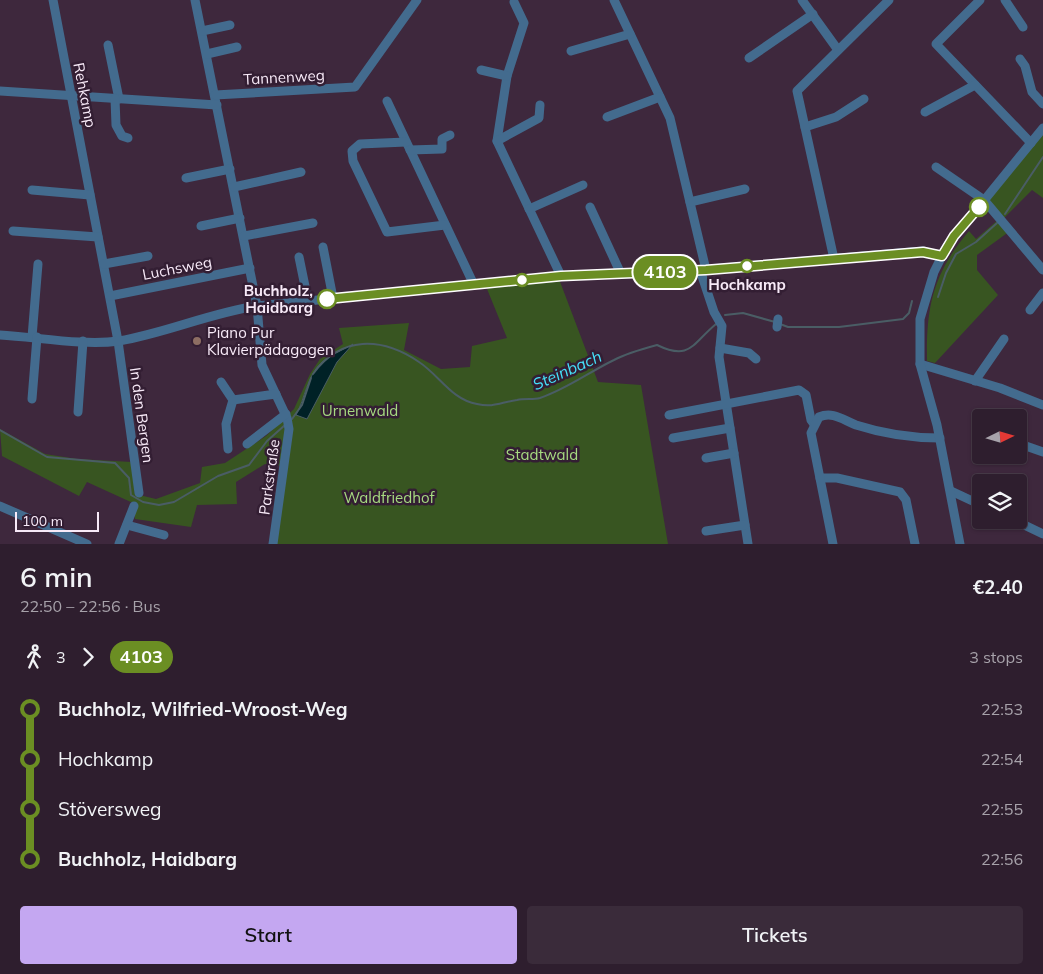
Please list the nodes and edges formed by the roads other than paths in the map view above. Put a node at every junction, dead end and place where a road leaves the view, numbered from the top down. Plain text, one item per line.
1 (49, 0) edge
2 (53, 0) edge
3 (195, 0) edge
4 (417, 0) edge
5 (614, 0) edge
6 (802, 0) edge
7 (889, 0) edge
8 (980, 0) edge
9 (1005, 0) edge
10 (514, 2) dead end
11 (813, 14) junction
12 (230, 25) dead end
13 (1023, 27) dead end
14 (202, 31) junction
15 (630, 34) junction
16 (108, 45) dead end
17 (237, 47) dead end
18 (838, 50) junction
19 (571, 51) dead end
20 (207, 54) junction
21 (749, 58) dead end
22 (1020, 59) dead end
23 (481, 70) dead end
24 (507, 76) junction
25 (975, 85) junction
26 (0, 91) edge
27 (215, 95) junction
28 (71, 97) junction
29 (660, 97) junction
30 (117, 99) junction
31 (864, 99) dead end
32 (387, 101) dead end
33 (1043, 104) edge
34 (217, 105) junction
35 (540, 105) dead end
36 (925, 112) dead end
37 (607, 117) dead end
38 (805, 127) junction
39 (1043, 128) edge
40 (450, 135) dead end
41 (128, 138) dead end
42 (497, 141) junction
43 (1031, 143) junction
44 (408, 146) junction
45 (936, 167) dead end
46 (230, 169) junction
47 (301, 172) dead end
48 (186, 178) dead end
49 (234, 186) junction
50 (583, 186) dead end
51 (745, 189) dead end
52 (32, 190) dead end
53 (90, 195) junction
54 (984, 200) junction
55 (690, 202) junction
56 (588, 208) dead end
57 (529, 209) junction
58 (240, 218) junction
59 (312, 223) dead end
60 (445, 225) junction
61 (202, 226) dead end
62 (13, 231) dead end
63 (244, 236) junction
64 (98, 237) junction
65 (323, 247) dead end
66 (148, 256) dead end
67 (942, 256) junction
68 (299, 257) dead end
69 (834, 259) junction
70 (38, 264) dead end
71 (104, 264) junction
72 (250, 268) junction
73 (703, 270) junction
74 (1043, 270) edge
75 (619, 274) junction
76 (561, 276) junction
77 (474, 285) junction
78 (1043, 293) edge
79 (110, 296) junction
80 (333, 298) junction
81 (308, 301) junction
82 (257, 306) junction
83 (1030, 310) dead end
84 (0, 335) edge
85 (34, 337) junction
86 (1004, 339) dead end
87 (83, 341) junction
88 (118, 341) junction
89 (720, 348) junction
90 (756, 359) dead end
91 (920, 364) junction
92 (975, 381) junction
93 (221, 382) dead end
94 (276, 394) junction
95 (32, 399) dead end
96 (233, 400) junction
97 (726, 405) junction
98 (1043, 405) edge
99 (78, 412) dead end
100 (286, 414) junction
101 (669, 415) dead end
102 (814, 424) junction
103 (730, 428) junction
104 (673, 438) dead end
105 (940, 438) junction
106 (246, 444) dead end
107 (1028, 447) edge
108 (228, 449) dead end
109 (1043, 452) edge
110 (734, 453) junction
111 (706, 458) dead end
112 (820, 478) junction
113 (951, 491) junction
114 (139, 493) dead end
115 (972, 501) edge
116 (0, 506) edge
117 (134, 506) dead end
118 (745, 525) junction
119 (127, 526) junction
120 (1027, 526) edge
121 (706, 531) dead end
122 (1043, 534) edge
123 (164, 535) dead end
124 (87, 544) edge
125 (119, 544) edge
126 (273, 544) edge
127 (748, 544) edge
128 (833, 544) edge
129 (915, 544) edge
130 (960, 544) edge

1 - 2 street, Rehkamp
2 - 28 street, Rehkamp
3 - 14 street, Parkstraße
4 - 27 street, Tannenweg
5 - 15 street
6 - 11 street
7 - 18 street
8 - 25 street
9 - 13 street
10 - 24 street
11 - 18 street
11 - 21 street
12 - 14 street
14 - 20 street, Parkstraße
15 - 19 street
15 - 29 street
16 - 30 street
17 - 20 street
18 - 38 street
20 - 27 street, Parkstraße
22 - 33 street
23 - 24 street
24 - 42 street
25 - 36 street
25 - 43 street
26 - 28 street
27 - 34 street, Parkstraße
28 - 30 street
28 - 53 street, Rehkamp
29 - 37 street
29 - 55 street
30 - 34 street
30 - 41 street
31 - 38 street
32 - 44 street
34 - 46 street, Parkstraße
35 - 42 street
38 - 69 street
39 - 43 street
40 - 44 street
42 - 57 street
43 - 54 street
44 - 60 street
44 - 60 street
45 - 54 street
46 - 48 street
46 - 49 street, Parkstraße
47 - 49 street
49 - 58 street, Parkstraße
50 - 57 street
51 - 55 street
52 - 53 street
53 - 64 street, Rehkamp
54 - 67 street
54 - 74 street
55 - 73 street
56 - 75 street
57 - 76 street
58 - 61 street
58 - 63 street, Parkstraße
59 - 63 street
60 - 77 street
62 - 64 street
63 - 72 street, Parkstraße
64 - 71 street, Rehkamp
65 - 80 street
66 - 71 street
67 - 69 street
67 - 91 street
68 - 81 street
69 - 73 street
70 - 85 street
71 - 79 street, Rehkamp
72 - 79 street, Luchsweg
72 - 82 street, Parkstraße
73 - 75 street
73 - 89 street
75 - 76 street
76 - 77 street
77 - 80 street
78 - 83 street
79 - 88 street, Rehkamp
80 - 81 street
81 - 82 street
82 - 88 street
82 - 94 street, Parkstraße
84 - 85 street
85 - 87 street
85 - 95 street
86 - 92 street
87 - 88 street
87 - 99 street
88 - 114 street, In den Bergen
89 - 90 street
89 - 97 street
91 - 92 street
91 - 105 street
92 - 98 street
93 - 96 street
94 - 96 street
94 - 100 street, Parkstraße
96 - 108 street
97 - 101 street
97 - 102 street
97 - 103 street
100 - 106 street, Parkstraße
100 - 126 street, Parkstraße
102 - 105 street
102 - 112 street
103 - 104 street
103 - 110 street
105 - 113 street
107 - 109 street
110 - 111 street
110 - 118 street
112 - 128 street
112 - 129 street
113 - 115 street
113 - 130 street
116 - 124 street
117 - 119 street
118 - 121 street
118 - 127 street
119 - 123 street
119 - 125 street
120 - 122 street

